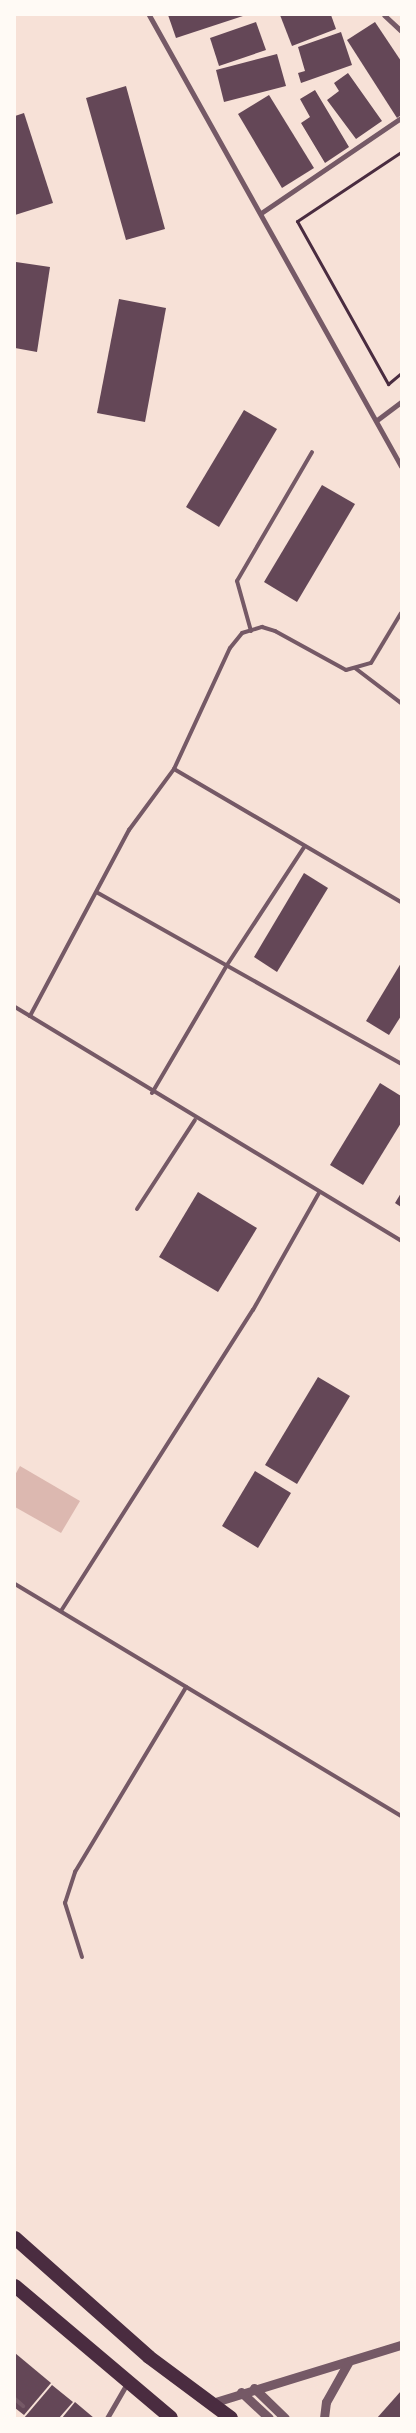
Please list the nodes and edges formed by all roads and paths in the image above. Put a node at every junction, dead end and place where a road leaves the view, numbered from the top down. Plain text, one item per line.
1 (149, 15) edge
2 (384, 15) edge
3 (401, 31) edge
4 (401, 118) edge
5 (401, 152) edge
6 (261, 213) junction
7 (401, 373) edge
8 (401, 402) edge
9 (378, 420) junction
10 (312, 452) dead end
11 (401, 466) edge
12 (401, 613) edge
13 (251, 630) junction
14 (355, 668) junction
15 (401, 703) edge
16 (174, 769) junction
17 (305, 846) junction
18 (98, 892) junction
19 (401, 902) edge
20 (227, 965) junction
21 (15, 1007) edge
22 (30, 1016) junction
23 (401, 1064) edge
24 (152, 1092) junction
25 (195, 1120) junction
26 (319, 1193) junction
27 (136, 1209) dead end
28 (401, 1241) edge
29 (15, 1584) edge
30 (61, 1611) junction
31 (186, 1687) junction
32 (401, 1816) edge
33 (82, 1957) dead end
34 (15, 2238) edge
35 (17, 2291) edge
36 (401, 2345) edge
37 (349, 2361) junction
38 (127, 2384) junction
39 (254, 2388) junction
40 (241, 2392) junction
41 (15, 2398) edge
42 (212, 2403) junction
43 (23, 2406) dead end
44 (158, 2412) edge
45 (107, 2418) edge
46 (171, 2418) edge
47 (231, 2418) edge
48 (269, 2418) edge
49 (286, 2418) edge
50 (324, 2418) edge

1 - 6 street
2 - 3 street
4 - 6 street
5 - 7 path
6 - 9 street
8 - 9 street
9 - 11 street
10 - 13 lane
12 - 14 lane
13 - 14 lane
13 - 16 lane
14 - 15 lane
16 - 17 lane
16 - 18 lane
17 - 19 lane
17 - 20 lane
18 - 20 lane
18 - 22 lane
20 - 23 lane
20 - 24 lane
21 - 22 lane
22 - 24 lane
24 - 25 lane
25 - 26 lane
25 - 27 lane
26 - 28 lane
26 - 30 lane
29 - 30 lane
30 - 31 lane
31 - 32 lane
31 - 33 lane
34 - 42 highway
35 - 38 highway
36 - 37 street
37 - 39 street
37 - 50 street
38 - 44 highway
38 - 45 street
39 - 40 street
39 - 49 street
40 - 42 street
40 - 48 street
41 - 43 lane
42 - 47 highway
44 - 46 highway

